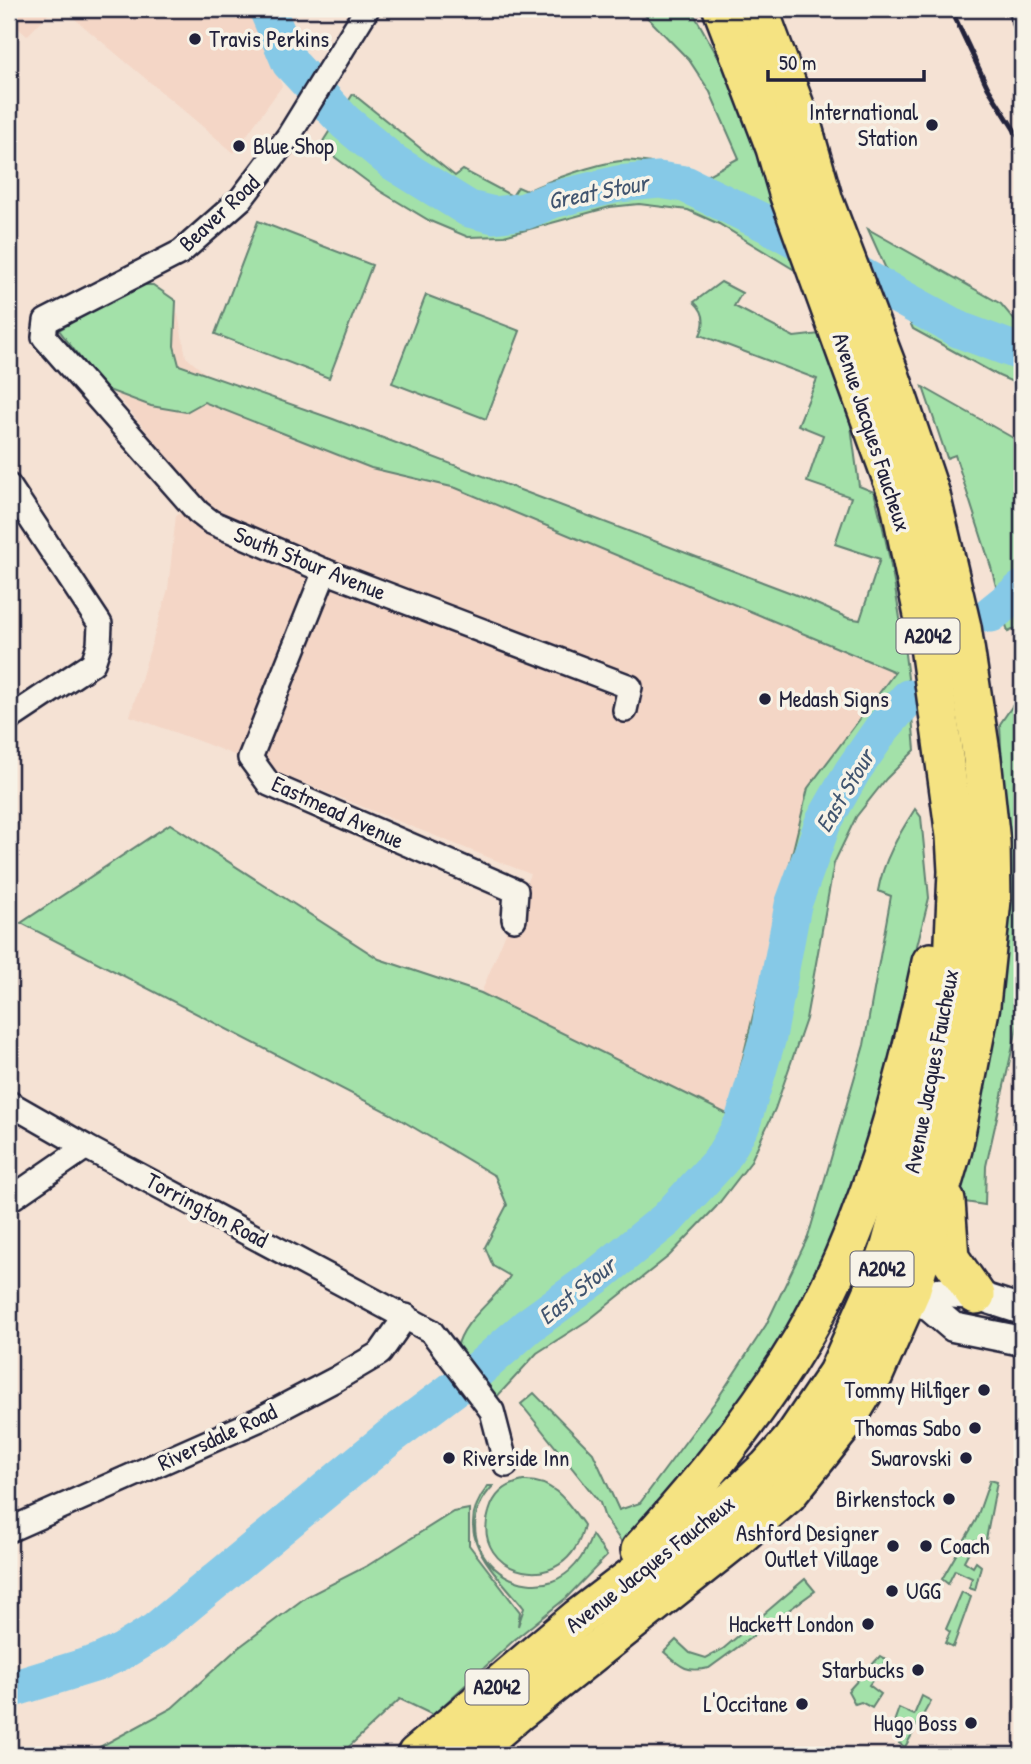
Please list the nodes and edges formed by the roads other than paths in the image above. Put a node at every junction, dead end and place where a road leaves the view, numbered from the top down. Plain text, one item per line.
1 (367, 9) edge
2 (722, 9) edge
3 (757, 9) edge
4 (44, 327) joint
5 (9, 486) edge
6 (915, 497) junction
7 (325, 571) junction
8 (625, 710) dead end
9 (9, 719) edge
10 (948, 790) junction
11 (514, 919) dead end
12 (9, 1103) edge
13 (86, 1147) junction
14 (945, 1179) junction
15 (9, 1200) edge
16 (895, 1285) junction
17 (976, 1295) junction
18 (1022, 1310) edge
19 (406, 1316) junction
20 (1022, 1341) edge
21 (506, 1465) dead end
22 (9, 1530) edge
23 (578, 1618) junction
24 (416, 1755) edge
25 (468, 1755) edge

1 - 4 street, Beaver Road
2 - 6 main road, Avenue Jacques Faucheux / A2042
3 - 6 main road, Avenue Jacques Faucheux / A2042
4 - 7 street, South Stour Avenue
5 - 9 street
6 - 10 main road, Avenue Jacques Faucheux / A2042
6 - 14 main road, Avenue Jacques Faucheux / A2042
7 - 8 street, South Stour Avenue
7 - 11 street, Eastmead Avenue
10 - 16 main road, Avenue Jacques Faucheux / A2042
10 - 23 main road
12 - 13 street, Torrington Road
13 - 15 street
13 - 19 street, Torrington Road
14 - 16 main road, Avenue Jacques Faucheux / A2042
14 - 17 main road, Avenue Jacques Faucheux / A2042
16 - 17 street
16 - 20 street
16 - 23 main road, Avenue Jacques Faucheux / A2042
16 - 25 main road, Avenue Jacques Faucheux / A2042
17 - 18 street
19 - 21 street, Torrington Road
19 - 22 street, Riversdale Road
23 - 24 main road, Avenue Jacques Faucheux / A2042

